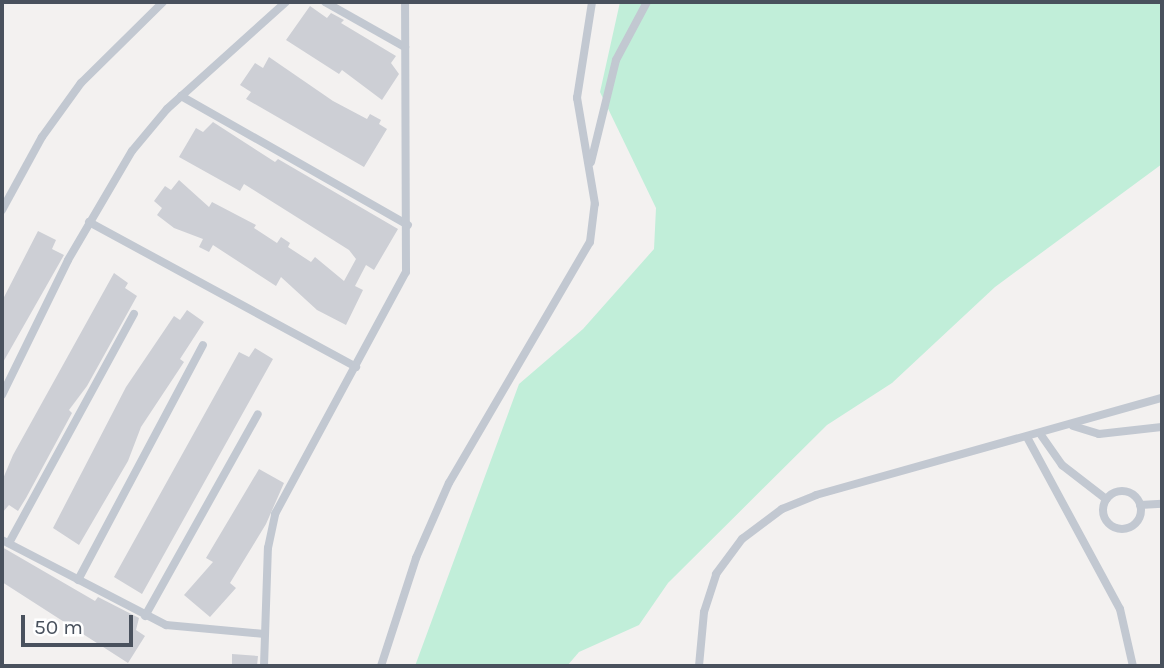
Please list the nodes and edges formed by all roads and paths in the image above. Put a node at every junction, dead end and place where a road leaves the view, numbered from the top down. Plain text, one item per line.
1 (163, 2) edge
2 (286, 2) edge
3 (325, 2) edge
4 (405, 2) edge
5 (592, 2) edge
6 (647, 2) edge
7 (405, 47) junction
8 (181, 96) junction
9 (591, 162) junction
10 (2, 210) edge
11 (89, 222) junction
12 (408, 225) junction
13 (134, 314) dead end
14 (203, 345) dead end
15 (356, 367) junction
16 (2, 395) edge
17 (1162, 398) edge
18 (258, 414) dead end
19 (1073, 426) junction
20 (1162, 427) edge
21 (1041, 435) junction
22 (1028, 439) junction
23 (1106, 499) junction
24 (1162, 504) edge
25 (1140, 505) junction
26 (5, 542) edge
27 (78, 580) junction
28 (145, 616) junction
29 (265, 634) junction
30 (264, 666) edge
31 (381, 666) edge
32 (699, 666) edge
33 (1133, 666) edge

1 - 10 lane
2 - 8 lane
3 - 7 lane
4 - 7 lane
5 - 9 lane
6 - 9 lane
7 - 12 lane
8 - 11 lane
8 - 12 lane
9 - 31 lane
11 - 15 lane
11 - 16 lane
12 - 15 lane
13 - 26 lane
14 - 27 lane
15 - 29 lane
17 - 19 lane
18 - 28 lane
19 - 20 lane
19 - 21 lane
21 - 22 lane
21 - 23 lane
22 - 32 lane
22 - 33 lane
23 - 25 lane
23 - 25 lane
24 - 25 lane
26 - 27 lane
27 - 28 lane
28 - 29 lane
29 - 30 lane

